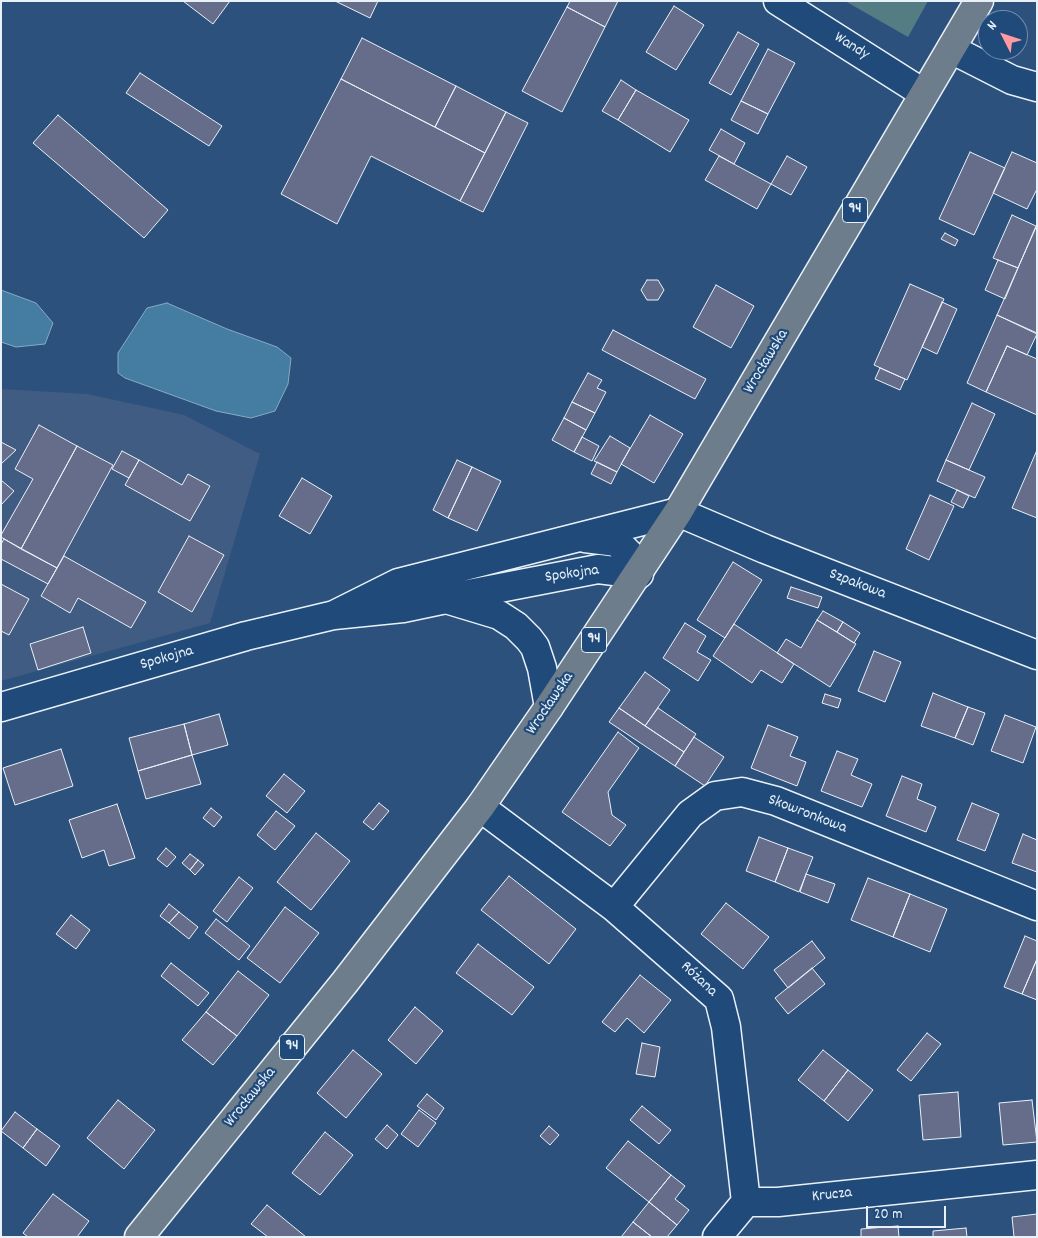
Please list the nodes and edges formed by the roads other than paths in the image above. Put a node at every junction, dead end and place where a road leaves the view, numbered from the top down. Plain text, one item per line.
1 (778, 1) edge
2 (979, 1) edge
3 (951, 49) junction
4 (1037, 87) edge
5 (924, 93) junction
6 (678, 512) junction
7 (566, 540) junction
8 (639, 574) junction
9 (446, 599) junction
10 (334, 615) junction
11 (1037, 654) edge
12 (1, 707) edge
13 (549, 707) junction
14 (480, 807) junction
15 (1037, 906) edge
16 (614, 907) junction
17 (1037, 1175) edge
18 (746, 1202) junction
19 (139, 1237) edge
20 (716, 1237) edge

1 - 5 street, Wandy
2 - 3 main road, Wrocławska / 94
3 - 4 street
3 - 5 main road, Wrocławska / 94
5 - 6 main road, Wrocławska / 94
6 - 7 street, Spokojna
6 - 8 main road, Wrocławska / 94
6 - 11 street, Szpakowa
7 - 8 street, Spokojna
7 - 10 street, Spokojna
8 - 9 street, Spokojna
8 - 13 main road, Wrocławska / 94
9 - 10 street, Spokojna
9 - 13 street, Spokojna
10 - 12 street, Spokojna
13 - 14 main road, Wrocławska / 94
14 - 16 street, Różana
14 - 19 main road, Wrocławska / 94
15 - 16 street, Skowronkowa
16 - 18 street, Różana
17 - 18 street, Krucza
18 - 20 street

